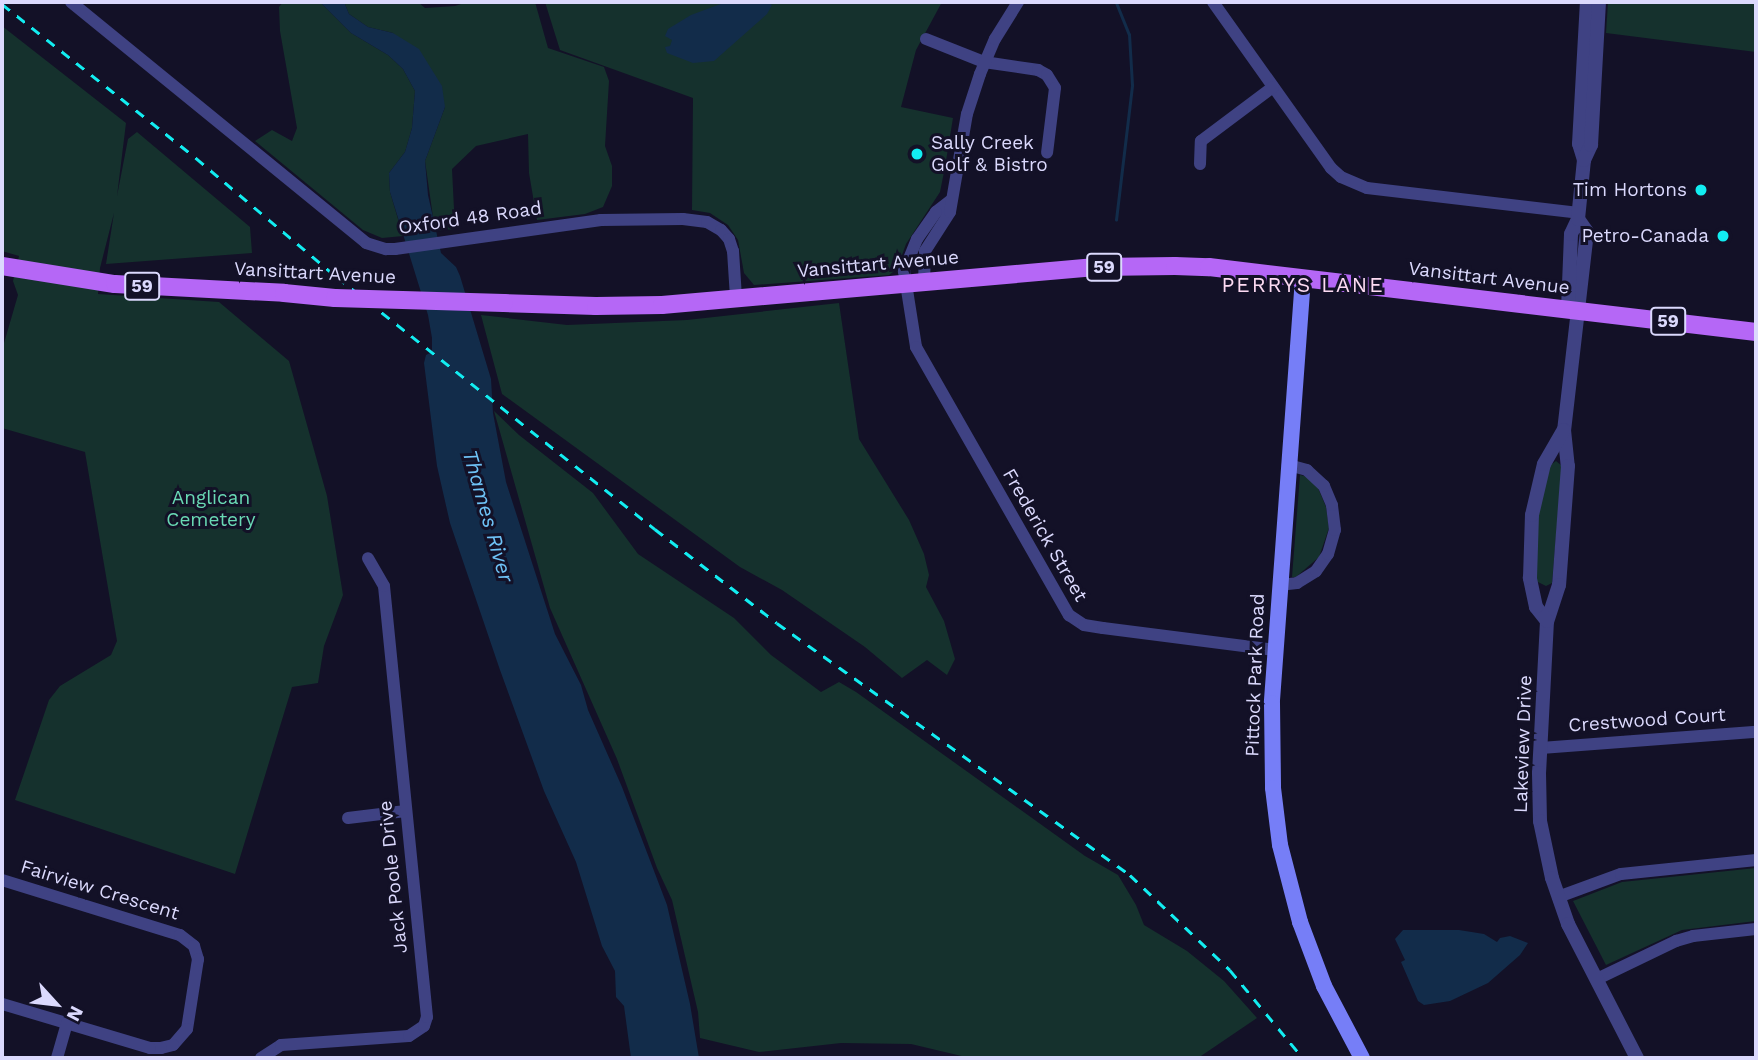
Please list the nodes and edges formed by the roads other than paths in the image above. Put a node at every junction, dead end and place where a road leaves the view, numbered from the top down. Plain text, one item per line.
1 (71, 2) edge
2 (1018, 2) edge
3 (1213, 2) edge
4 (1587, 2) edge
5 (1598, 2) edge
6 (926, 39) dead end
7 (984, 62) junction
8 (1273, 86) junction
9 (1047, 153) dead end
10 (1584, 160) junction
11 (1200, 164) dead end
12 (950, 201) junction
13 (1579, 216) junction
14 (2, 265) edge
15 (1303, 278) junction
16 (915, 282) junction
17 (736, 297) junction
18 (1574, 309) junction
19 (1756, 332) edge
20 (1564, 430) junction
21 (1288, 465) junction
22 (368, 558) dead end
23 (1279, 585) junction
24 (1547, 621) junction
25 (1275, 650) junction
26 (1756, 732) edge
27 (1541, 748) junction
28 (406, 811) junction
29 (348, 818) dead end
30 (1756, 860) edge
31 (2, 880) edge
32 (1558, 897) junction
33 (1756, 929) edge
34 (1597, 979) junction
35 (2, 1004) edge
36 (67, 1023) junction
37 (57, 1058) edge
38 (261, 1058) edge
39 (1362, 1058) edge
40 (1637, 1058) edge

1 - 17 street, Oxford 48 Road
2 - 7 street
3 - 8 street
4 - 10 street, Lakeview Drive
5 - 10 street, Lakeview Drive
6 - 7 street
7 - 9 street
7 - 12 street
8 - 11 street
8 - 13 street
10 - 13 street, Lakeview Drive
12 - 16 street
12 - 16 street
13 - 18 street, Lakeview Drive
14 - 17 main road, Vansittart Avenue / 59, bridge
15 - 16 main road, Vansittart Avenue / 59
15 - 18 main road, Vansittart Avenue / 59
15 - 21 main road, Pittock Park Road
16 - 17 main road, Vansittart Avenue / 59
16 - 25 street, Frederick Street
18 - 19 main road, Vansittart Avenue / 59
18 - 20 street, Lakeview Drive
20 - 24 street, Lakeview Drive
20 - 24 street, Lakeview Drive
21 - 23 main road, Pittock Park Road
21 - 23 street
22 - 28 street, Jack Poole Drive
23 - 25 main road, Pittock Park Road
24 - 27 street, Lakeview Drive
25 - 39 main road, Pittock Park Road
26 - 27 street, Crestwood Court
27 - 32 street, Lakeview Drive
28 - 29 street
28 - 38 street, Jack Poole Drive
30 - 32 street
31 - 36 street, Fairview Crescent
32 - 34 street, Lakeview Drive
33 - 34 street
34 - 40 street, Lakeview Drive
35 - 36 street, Fairview Crescent
36 - 37 street

